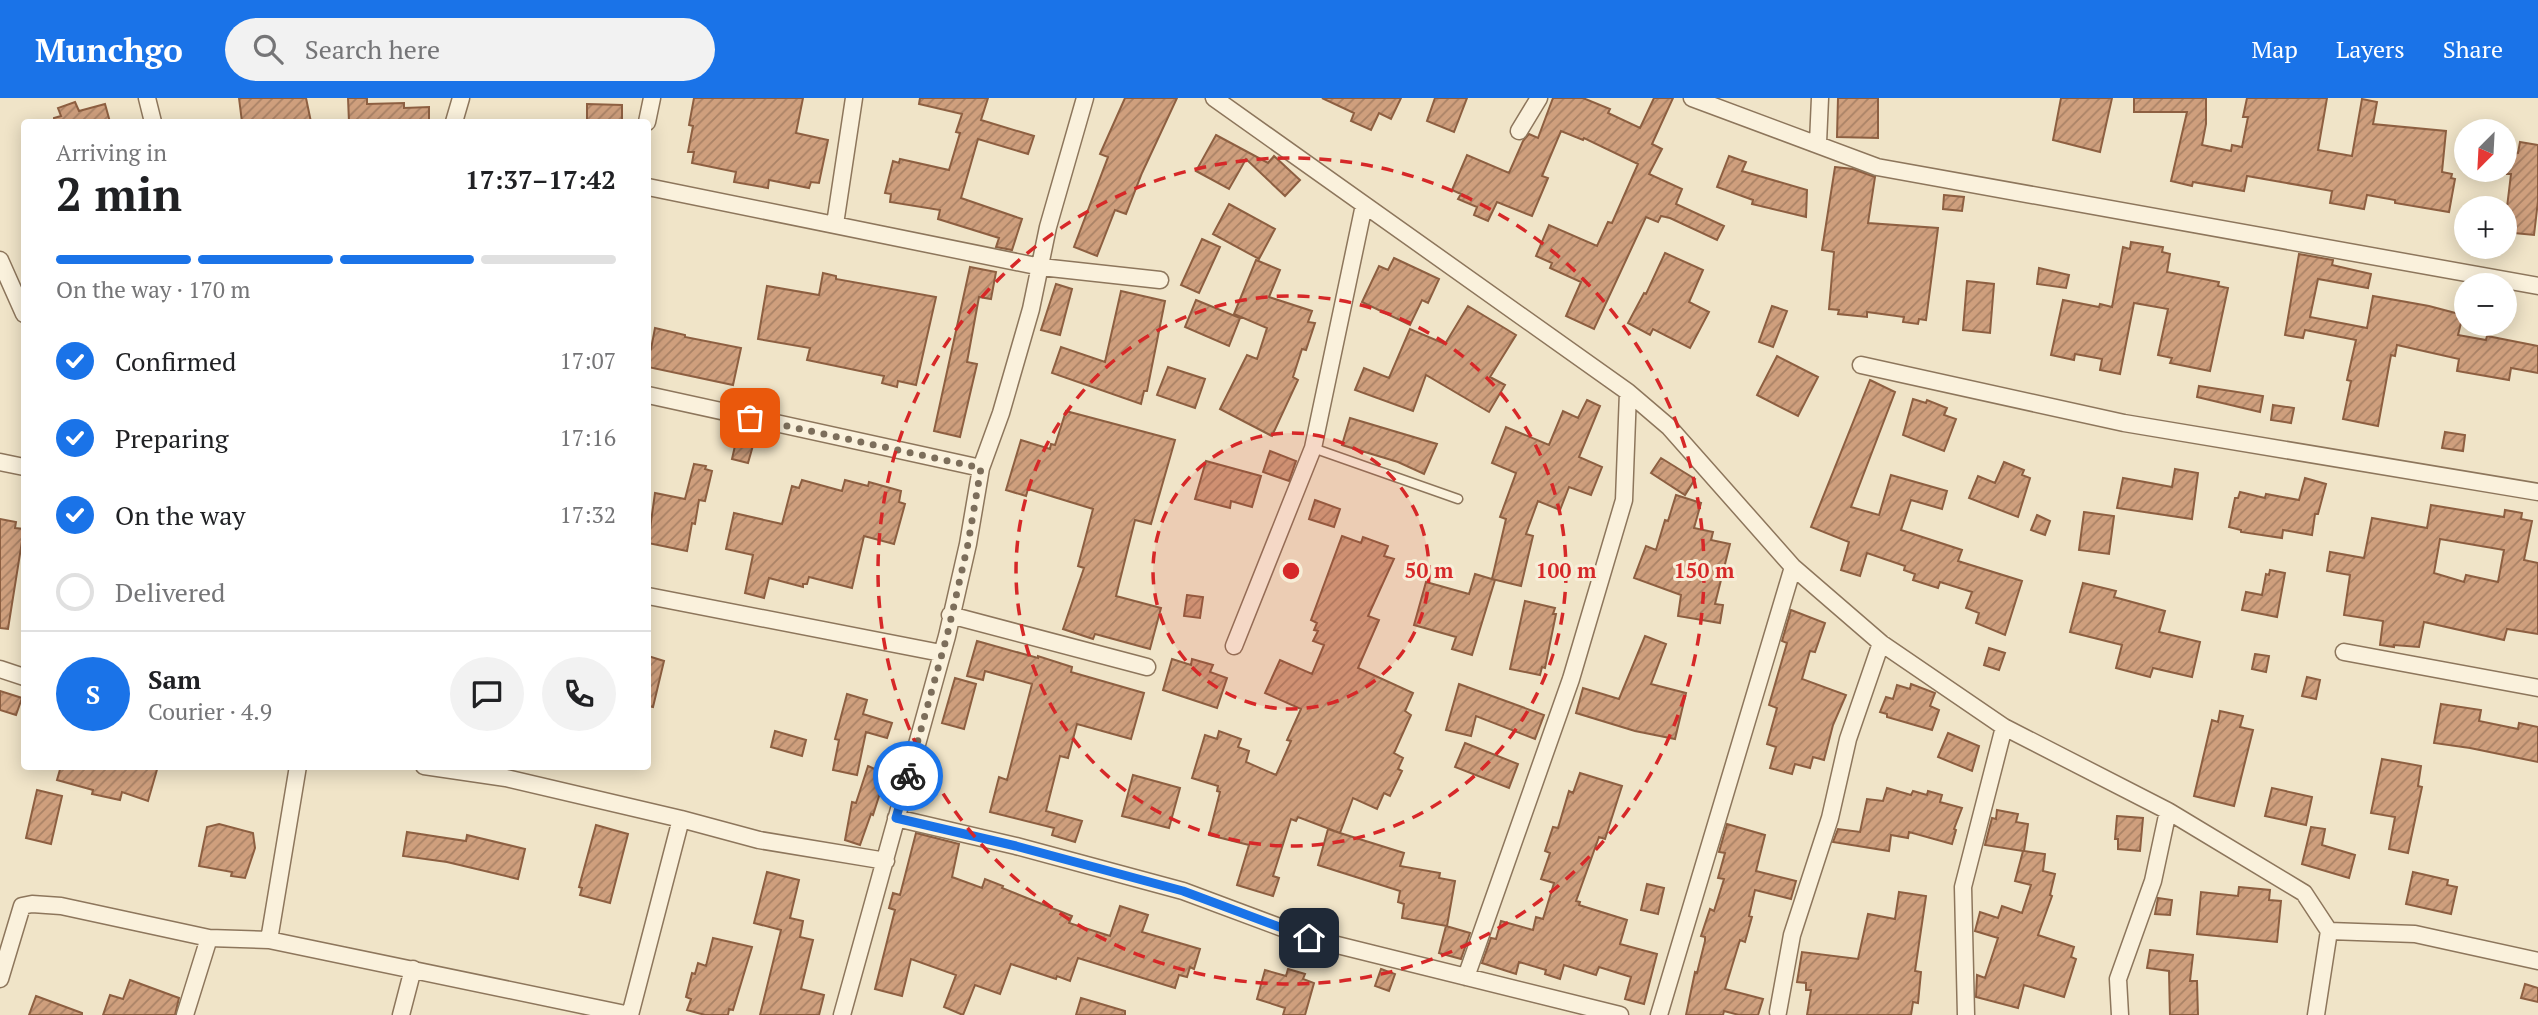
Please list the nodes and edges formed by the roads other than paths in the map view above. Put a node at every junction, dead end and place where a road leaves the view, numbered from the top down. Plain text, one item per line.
1 (147, 98) edge
2 (461, 98) edge
3 (652, 98) edge
4 (854, 98) edge
5 (1084, 98) edge
6 (1214, 98) edge
7 (1539, 98) edge
8 (1692, 98) edge
9 (1820, 98) edge
10 (152, 119) edge
11 (455, 119) edge
12 (648, 119) edge
13 (1519, 131) dead end
14 (1818, 143) junction
15 (651, 188) edge
16 (1364, 205) junction
17 (835, 224) junction
18 (0, 260) edge
19 (1041, 267) junction
20 (1160, 280) dead end
21 (2538, 286) edge
22 (21, 307) edge
23 (1861, 365) dead end
24 (1628, 392) junction
25 (651, 396) edge
26 (1314, 448) junction
27 (0, 462) edge
28 (21, 466) edge
29 (981, 468) junction
30 (2538, 492) edge
31 (1458, 499) dead end
32 (1793, 567) junction
33 (651, 597) edge
34 (950, 615) junction
35 (1881, 643) junction
36 (1234, 646) dead end
37 (2344, 652) dead end
38 (941, 653) junction
39 (1147, 667) dead end
40 (0, 669) edge
41 (21, 676) edge
42 (2538, 688) edge
43 (2004, 727) junction
44 (297, 770) edge
45 (451, 770) edge
46 (2168, 811) junction
47 (896, 818) junction
48 (681, 819) junction
49 (886, 861) junction
50 (2329, 931) junction
51 (209, 938) junction
52 (269, 940) junction
53 (2538, 961) edge
54 (413, 969) junction
55 (1466, 977) junction
56 (0, 979) edge
57 (1778, 1012) dead end
58 (186, 1015) edge
59 (401, 1015) edge
60 (630, 1015) edge
61 (842, 1015) edge
62 (1620, 1015) edge
63 (1659, 1015) edge
64 (1966, 1015) edge
65 (2120, 1015) edge
66 (2316, 1015) edge

1 - 10 street
2 - 11 street
3 - 12 street
4 - 17 street
5 - 19 street
6 - 16 street
7 - 13 street
8 - 14 street
9 - 14 street
14 - 21 street
15 - 17 street
16 - 24 street
16 - 26 street
17 - 19 street
18 - 22 street
19 - 20 street
19 - 29 street
23 - 30 street
24 - 32 street
24 - 55 street
25 - 29 street
26 - 31 lane
26 - 36 street
27 - 28 street
29 - 34 street
32 - 35 street
32 - 63 street
33 - 38 street
34 - 38 street
34 - 39 street
35 - 43 street
35 - 57 street
37 - 42 street
38 - 47 street
40 - 41 street
43 - 46 street
43 - 64 street
44 - 52 street
45 - 48 street
46 - 50 street
46 - 65 street
47 - 49 street
47 - 55 street
48 - 49 street
48 - 60 street
49 - 61 street
50 - 53 street
50 - 66 street
51 - 52 street
51 - 56 street
51 - 58 street
52 - 54 street
54 - 59 street
54 - 60 street
55 - 62 street

